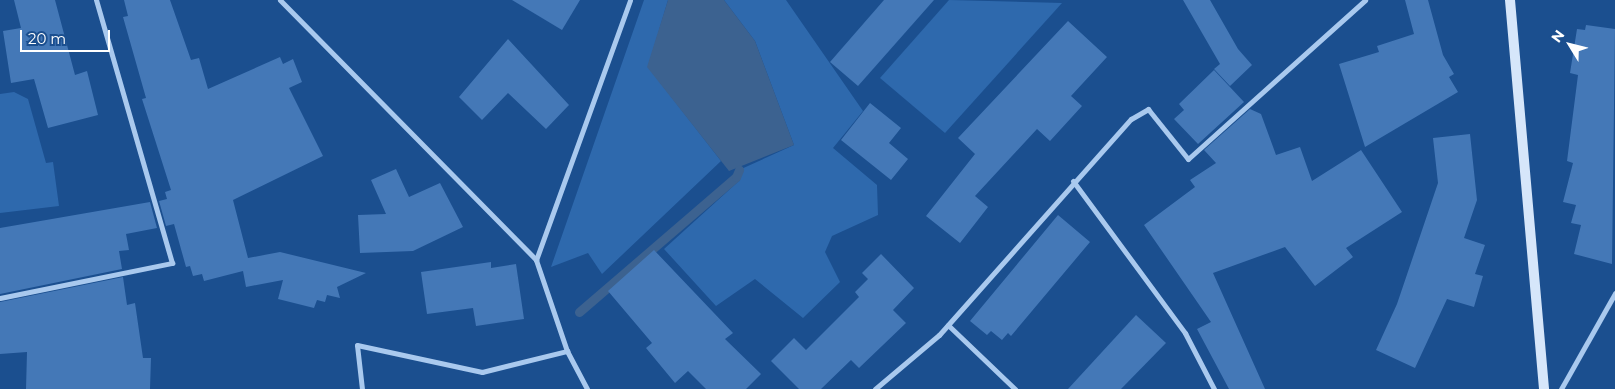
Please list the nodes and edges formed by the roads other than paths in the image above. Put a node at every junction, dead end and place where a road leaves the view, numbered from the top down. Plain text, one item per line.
1 (96, 0) edge
2 (280, 0) edge
3 (630, 0) edge
4 (1365, 0) edge
5 (1510, 0) edge
6 (1073, 181) junction
7 (536, 260) junction
8 (1615, 293) edge
9 (0, 298) edge
10 (948, 325) junction
11 (567, 351) junction
12 (362, 389) edge
13 (587, 389) edge
14 (875, 389) edge
15 (1015, 389) edge
16 (1214, 389) edge
17 (1544, 389) edge
18 (1561, 389) edge

1 - 9 street
2 - 7 street
3 - 7 street
4 - 6 street
5 - 17 street
6 - 10 street
6 - 16 street
7 - 11 street
8 - 18 street
10 - 14 street
10 - 15 street
11 - 12 street
11 - 13 street

